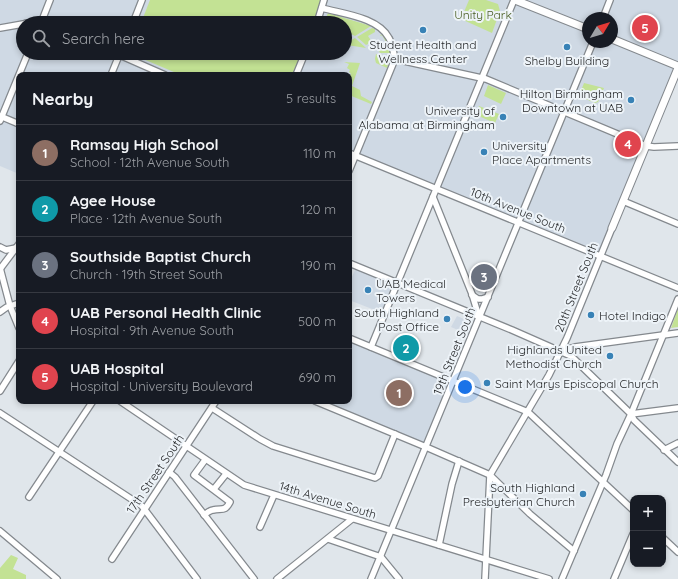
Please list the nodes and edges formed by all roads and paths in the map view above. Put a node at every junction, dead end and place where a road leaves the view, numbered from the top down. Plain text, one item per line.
1 (50, 0) edge
2 (142, 0) edge
3 (324, 0) edge
4 (514, 0) edge
5 (610, 0) edge
6 (322, 8) junction
7 (605, 12) edge
8 (44, 16) edge
9 (136, 16) edge
10 (319, 16) edge
11 (16, 25) edge
12 (582, 27) edge
13 (0, 28) edge
14 (618, 42) edge
15 (591, 48) edge
16 (395, 59) junction
17 (25, 60) edge
18 (116, 60) edge
19 (131, 60) edge
20 (302, 60) edge
21 (678, 67) edge
22 (20, 72) edge
23 (112, 72) edge
24 (158, 72) edge
25 (297, 72) edge
26 (482, 78) junction
27 (16, 82) edge
28 (564, 112) junction
29 (1, 118) edge
30 (16, 123) edge
31 (646, 146) junction
32 (678, 146) edge
33 (352, 153) edge
34 (356, 155) junction
35 (352, 164) edge
36 (437, 188) junction
37 (433, 197) junction
38 (623, 201) junction
39 (519, 222) junction
40 (678, 224) edge
41 (612, 228) joint
42 (0, 247) edge
43 (16, 247) edge
44 (16, 248) edge
45 (600, 256) junction
46 (352, 264) edge
47 (0, 268) edge
48 (398, 283) junction
49 (678, 288) edge
50 (472, 294) junction
51 (488, 296) junction
52 (678, 299) edge
53 (16, 305) edge
54 (10, 306) junction
55 (0, 312) edge
56 (480, 317) junction
57 (16, 321) edge
58 (678, 333) edge
59 (663, 335) junction
60 (352, 339) edge
61 (371, 347) junction
62 (560, 351) junction
63 (16, 366) edge
64 (453, 381) junction
65 (0, 390) edge
66 (91, 404) edge
67 (124, 404) edge
68 (214, 404) edge
69 (322, 404) edge
70 (212, 408) junction
71 (678, 408) edge
72 (528, 412) junction
73 (0, 413) edge
74 (631, 414) junction
75 (395, 434) junction
76 (678, 443) edge
77 (186, 447) junction
78 (426, 447) junction
79 (664, 450) junction
80 (60, 452) junction
81 (205, 460) junction
82 (459, 461) junction
83 (678, 462) edge
84 (169, 472) junction
85 (226, 474) junction
86 (490, 475) junction
87 (603, 482) junction
88 (214, 489) junction
89 (274, 495) junction
90 (29, 497) dead end
91 (630, 507) edge
92 (144, 509) junction
93 (204, 515) junction
94 (352, 519) junction
95 (260, 527) dead end
96 (392, 530) junction
97 (0, 531) edge
98 (328, 539) junction
99 (630, 541) edge
100 (666, 541) edge
101 (439, 545) junction
102 (574, 551) junction
103 (678, 552) edge
104 (381, 557) junction
105 (112, 559) dead end
106 (485, 559) junction
107 (57, 579) edge
108 (197, 579) edge
109 (254, 579) edge
110 (277, 579) edge
111 (371, 579) edge
112 (399, 579) edge
113 (485, 579) edge
114 (549, 579) edge
115 (562, 579) edge
116 (614, 579) edge

1 - 8 street
2 - 9 street
3 - 6 street
4 - 12 main road
4 - 26 street
5 - 7 street
6 - 10 street
6 - 16 street
11 - 13 street
14 - 21 main road
15 - 28 street, 19th Street South
16 - 26 street
16 - 34 street
17 - 22 street
18 - 23 street
19 - 24 street
20 - 25 street
21 - 31 main road, 20th Street South
26 - 28 street
26 - 36 street
27 - 29 street
28 - 31 street
28 - 39 street, 19th Street South
29 - 30 street
31 - 32 street
31 - 38 main road, 20th Street South
33 - 34 street, 10th Avenue South
34 - 35 street
34 - 36 street, 10th Avenue South
36 - 37 street
36 - 39 street, 10th Avenue South
37 - 48 street
37 - 50 street
38 - 40 street
38 - 41 main road, 20th Street South
39 - 45 street, 10th Avenue South
39 - 51 street, 19th Street South
41 - 45 street, 20th Street South
42 - 43 street
44 - 47 street
45 - 49 street, 10th Avenue South
45 - 62 street, 20th Street South
46 - 48 street
47 - 54 street
48 - 56 street
48 - 61 street
50 - 51 street
50 - 56 street
51 - 56 street, 19th Street South
52 - 59 street
53 - 54 street
54 - 55 street
54 - 57 street
56 - 62 street
56 - 64 street, 19th Street South
58 - 59 street
59 - 62 street
59 - 74 street
60 - 61 street
61 - 64 street
62 - 72 street, 20th Street South
62 - 74 street
63 - 65 street
64 - 72 street
64 - 78 street, 19th Street South
66 - 80 street
67 - 77 street, 14th Avenue South
68 - 70 street, 17th Street South
69 - 75 street
70 - 75 street
70 - 77 street, 17th Street South
71 - 74 street
72 - 86 street, 20th Street South
72 - 87 street
73 - 80 street
74 - 79 street
74 - 87 street
75 - 78 street
76 - 79 street
77 - 81 street, 14th Avenue South
77 - 84 street, 17th Street South
78 - 82 street
78 - 96 street, 19th Street South
79 - 83 street
80 - 90 street
80 - 92 street
81 - 85 street, 14th Avenue South
81 - 88 street
82 - 86 street
82 - 101 street
84 - 92 street, 17th Street South
84 - 93 street
85 - 88 street
85 - 89 street, 14th Avenue South
86 - 102 street
86 - 106 street, 20th Street South
87 - 91 street
87 - 102 street
88 - 93 street
89 - 94 street, 14th Avenue South
89 - 95 street
92 - 105 street, 17th Street South
92 - 108 street
93 - 109 street
94 - 96 street, 14th Avenue South
94 - 98 street
96 - 101 street, 14th Avenue South
96 - 104 street, 19th Street South
97 - 107 street
98 - 104 street
98 - 110 street
99 - 116 street
100 - 103 street
101 - 106 street, 14th Avenue South
102 - 115 street
104 - 111 street, 19th Street South
104 - 112 street
106 - 113 street, 20th Street South
106 - 114 street, 14th Avenue South

